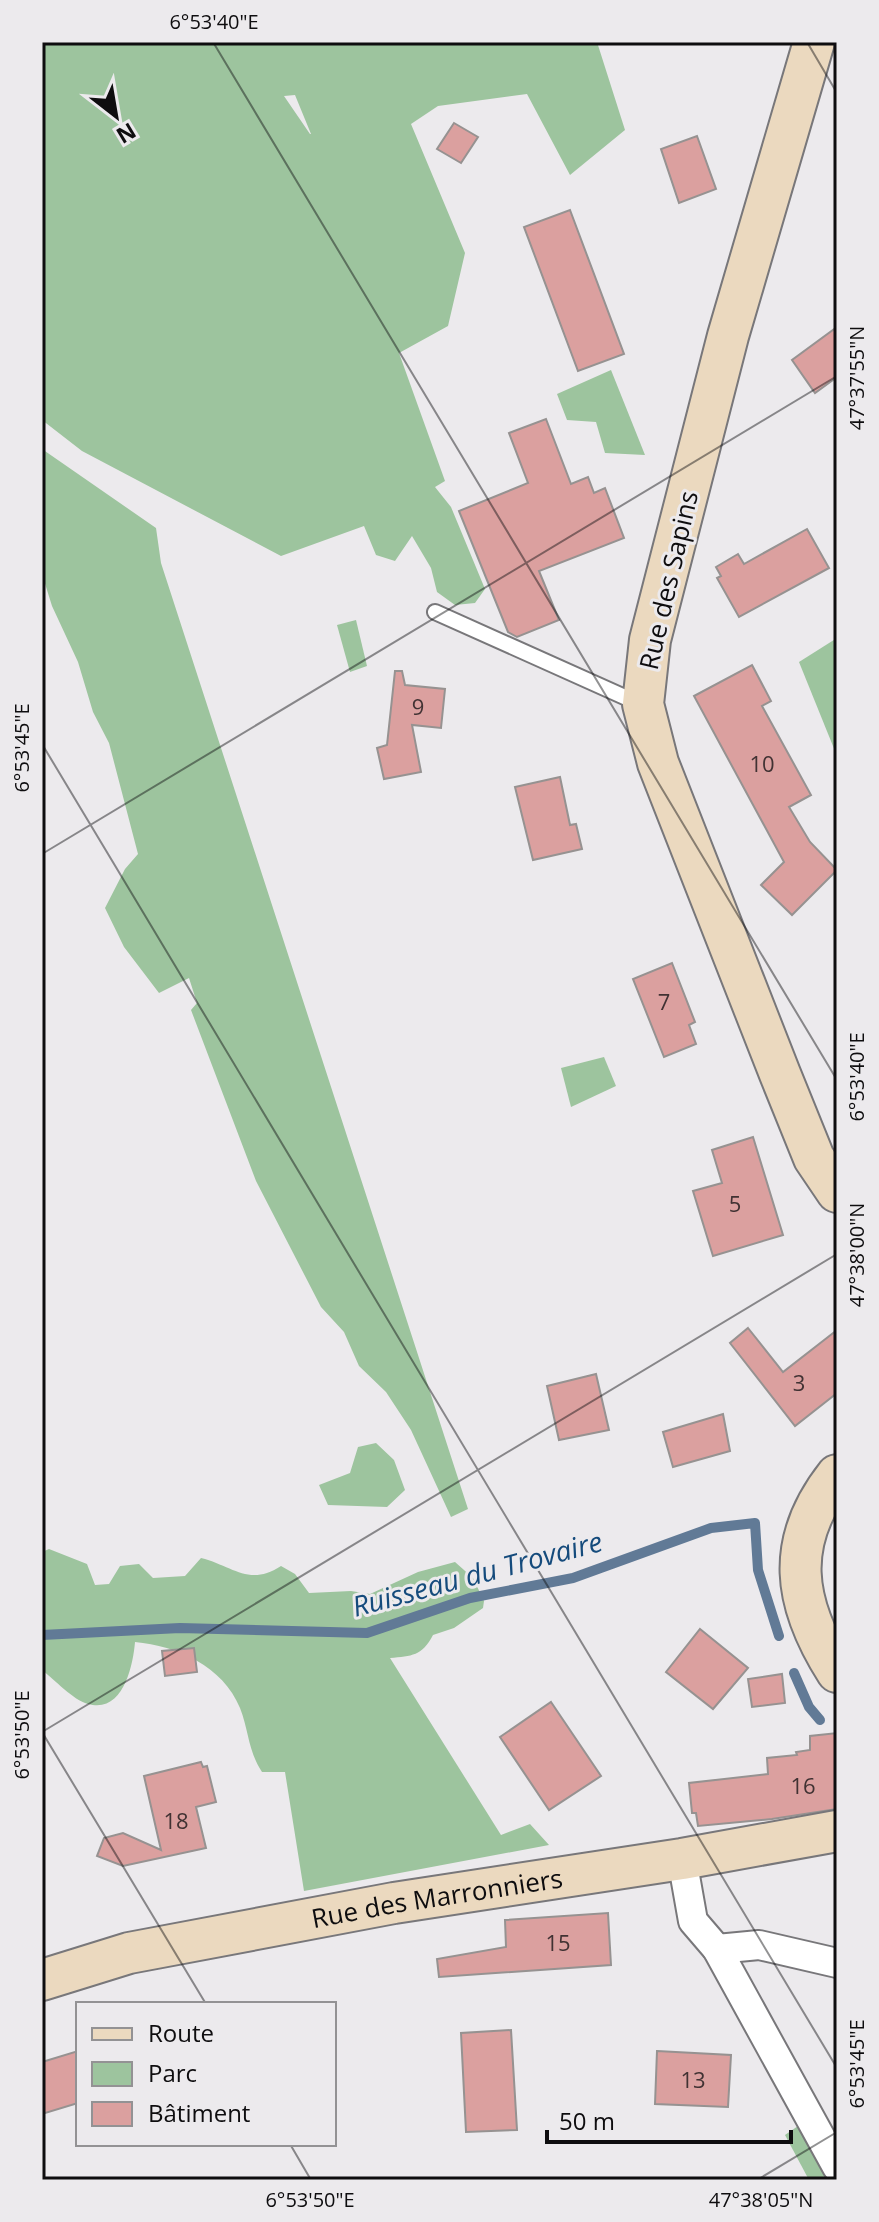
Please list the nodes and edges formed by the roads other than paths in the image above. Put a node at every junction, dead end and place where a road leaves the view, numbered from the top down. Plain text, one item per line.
1 (814, 42) edge
2 (435, 612) dead end
3 (643, 704) junction
4 (837, 1192) edge
5 (837, 1475) edge
6 (837, 1672) edge
7 (837, 1831) edge
8 (682, 1859) junction
9 (717, 1949) junction
10 (837, 1963) edge
11 (42, 1980) edge
12 (837, 2167) edge

1 - 3 street, Rue des Sapins
2 - 3 lane
3 - 4 street, Rue des Sapins
5 - 6 street
7 - 8 street, Rue des Marronniers
8 - 9 street
8 - 11 street, Rue des Marronniers
9 - 10 street
9 - 12 street

